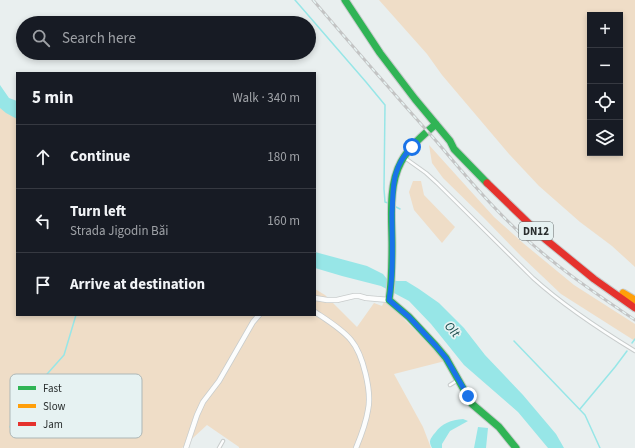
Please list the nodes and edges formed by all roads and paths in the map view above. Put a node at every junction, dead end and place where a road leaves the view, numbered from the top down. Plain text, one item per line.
1 (345, 0) edge
2 (436, 124) junction
3 (450, 141) junction
4 (404, 157) junction
5 (390, 296) junction
6 (316, 298) edge
7 (635, 300) edge
8 (635, 308) edge
9 (316, 313) edge
10 (258, 316) edge
11 (635, 351) edge
12 (459, 380) junction
13 (450, 385) dead end
14 (223, 441) dead end
15 (186, 448) edge
16 (219, 448) edge
17 (356, 448) edge
18 (516, 448) edge

1 - 2 main road, DN12
2 - 3 main road, DN12
2 - 4 main road
3 - 7 main road, DN12
3 - 8 main road, DN12
4 - 5 main road
4 - 11 lane
5 - 6 street
5 - 12 main road
9 - 17 street
10 - 15 street
12 - 13 lane
12 - 18 main road
14 - 16 lane

